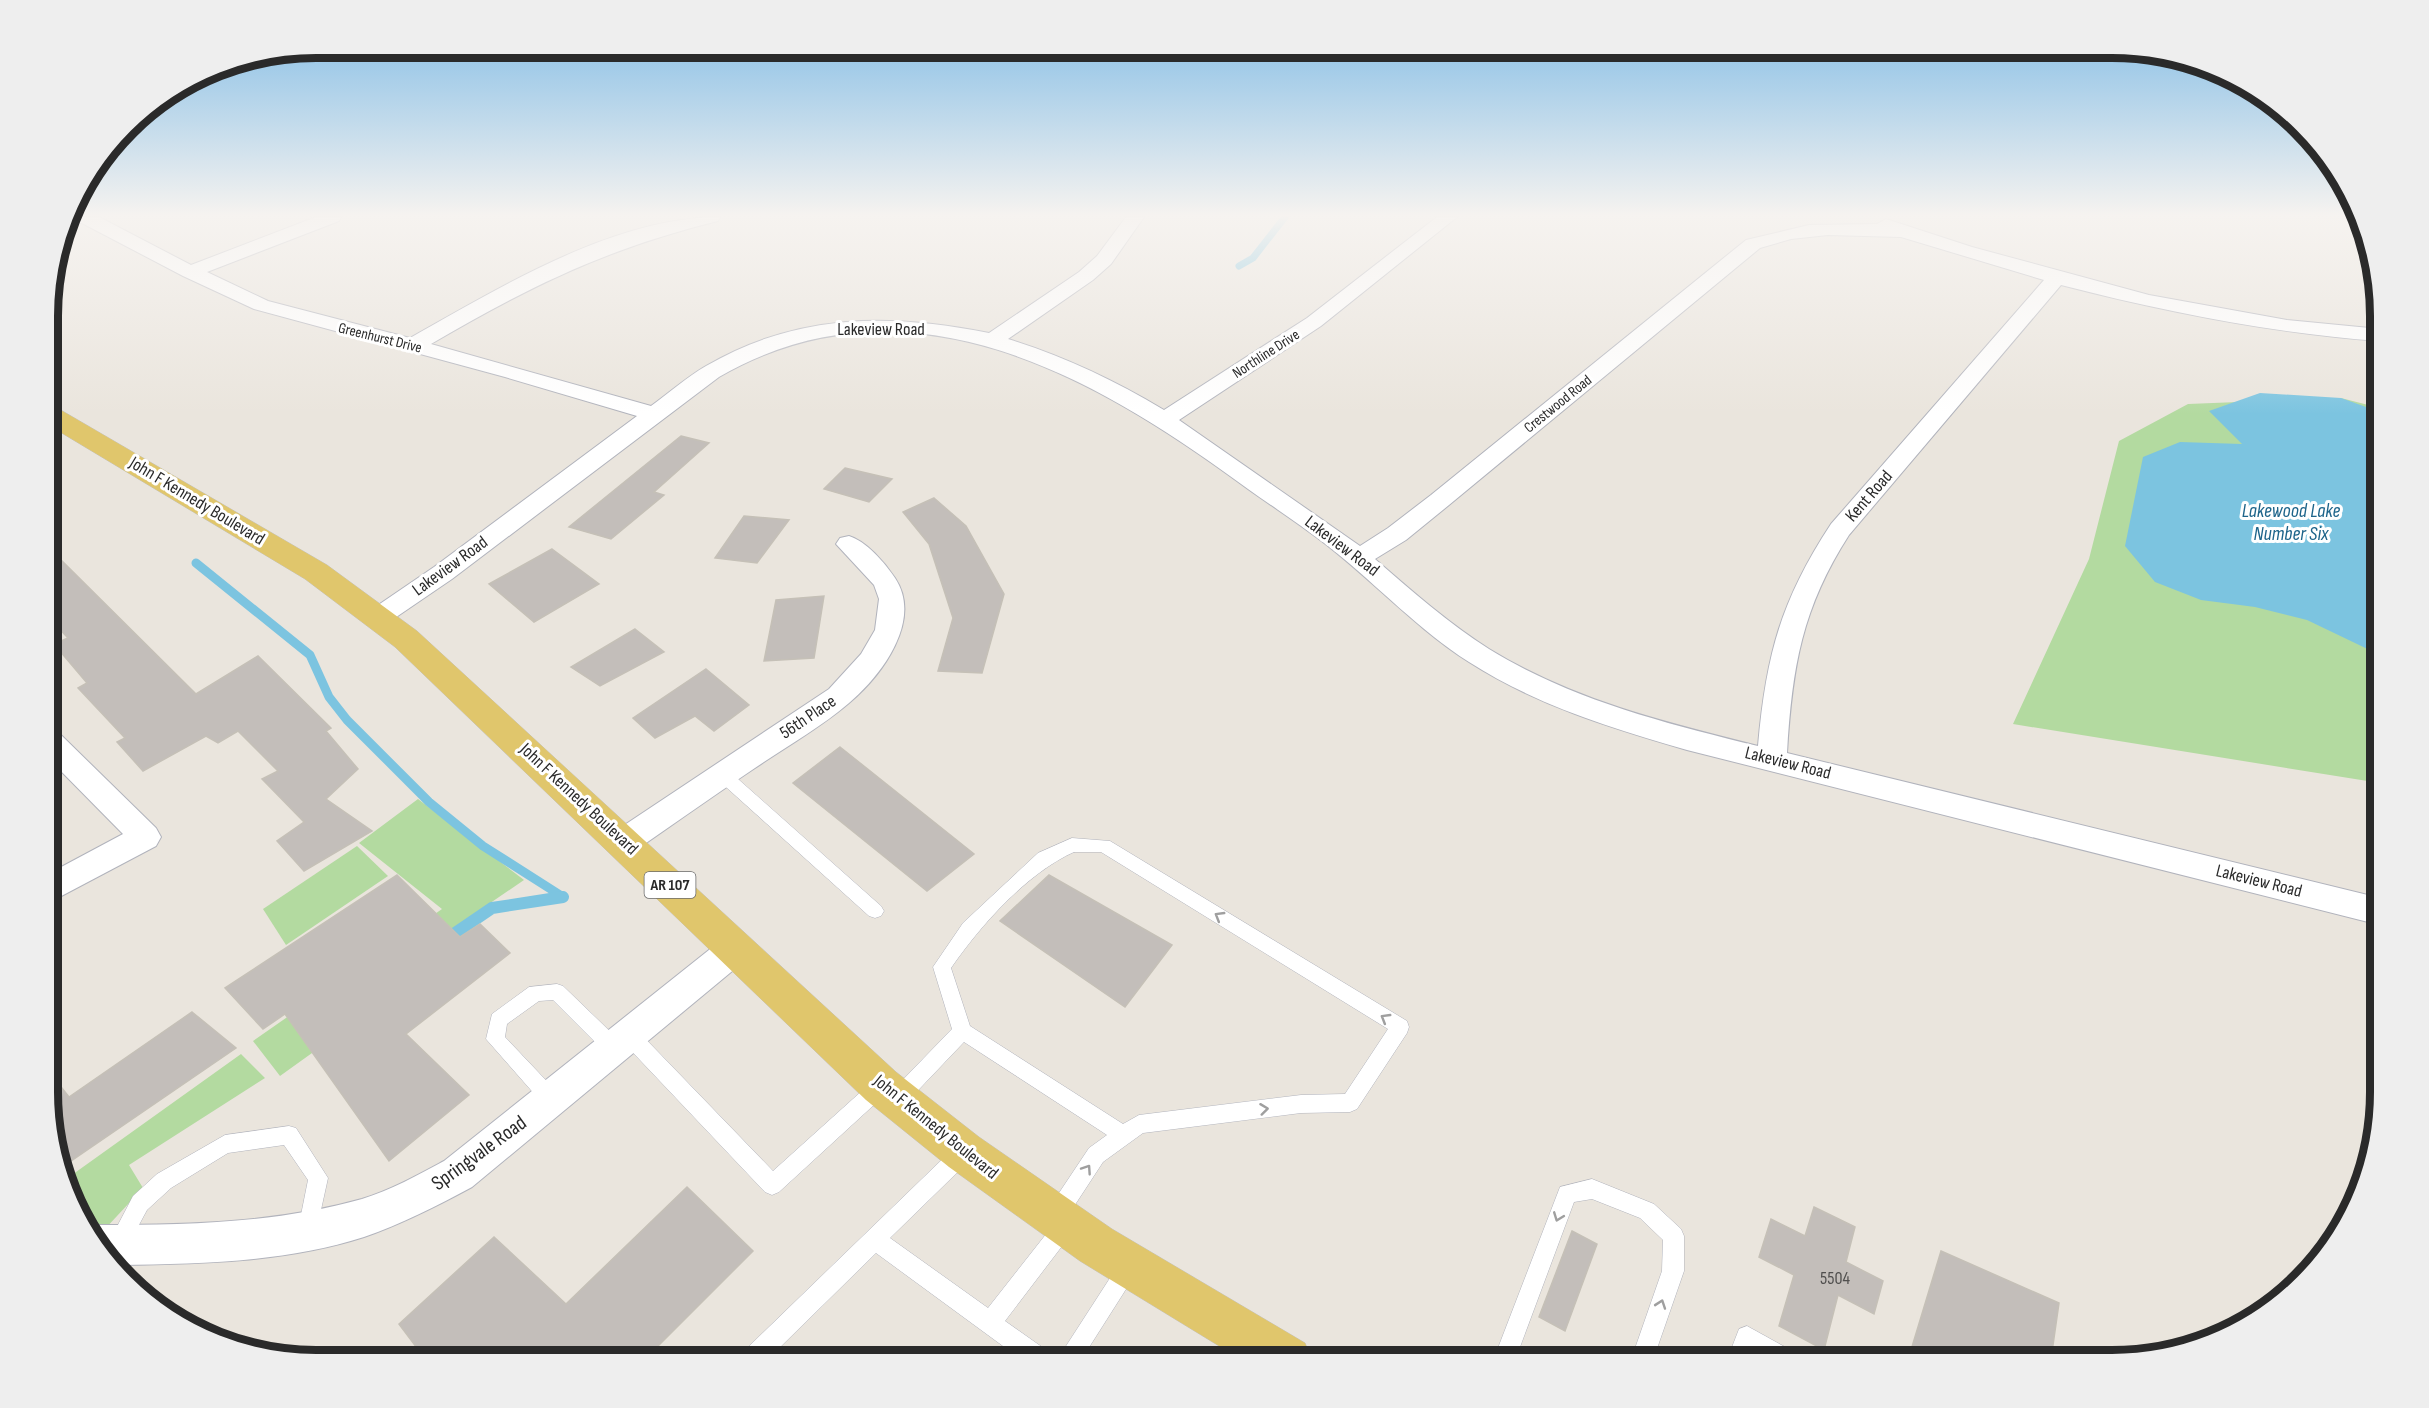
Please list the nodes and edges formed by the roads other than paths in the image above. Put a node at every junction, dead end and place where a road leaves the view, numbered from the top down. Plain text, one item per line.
1 (213, 283) edge
2 (530, 283) edge
3 (1076, 283) edge
4 (1364, 283) edge
5 (1706, 283) edge
6 (2052, 283) edge
7 (2076, 283) edge
8 (2370, 334) edge
9 (994, 339) junction
10 (412, 346) junction
11 (654, 414) junction
12 (1165, 419) junction
13 (58, 420) edge
14 (849, 544) dead end
15 (1358, 558) junction
16 (377, 618) junction
17 (58, 750) edge
18 (1772, 759) junction
19 (723, 775) junction
20 (625, 842) junction
21 (58, 885) edge
22 (2370, 909) edge
23 (875, 911) dead end
24 (736, 948) junction
25 (962, 1031) junction
26 (620, 1040) junction
27 (890, 1092) junction
28 (551, 1099) junction
29 (1124, 1135) junction
30 (964, 1152) junction
31 (1060, 1221) junction
32 (308, 1230) junction
33 (874, 1239) junction
34 (109, 1244) edge
35 (110, 1245) edge
36 (1130, 1266) junction
37 (990, 1323) junction
38 (761, 1350) edge
39 (1027, 1350) edge
40 (1075, 1350) edge
41 (1271, 1350) edge
42 (1510, 1350) edge
43 (1645, 1350) edge
44 (1742, 1350) edge
45 (1769, 1350) edge

1 - 10 street, Greenhurst Drive
2 - 10 street
3 - 9 street
4 - 12 street, Northline Drive
5 - 15 street, Crestwood Road
6 - 18 street, Kent Road
7 - 8 street
9 - 11 street, Lakeview Road
9 - 12 street, Lakeview Road
10 - 11 street, Greenhurst Drive
11 - 16 street, Lakeview Road
12 - 15 street, Lakeview Road
13 - 16 main road, John F Kennedy Boulevard / AR 107
14 - 19 street, 56th Place
15 - 18 street, Lakeview Road
16 - 20 main road, John F Kennedy Boulevard / AR 107
17 - 21 street
18 - 22 street, Lakeview Road
19 - 20 street, 56th Place
19 - 23 lane
20 - 24 main road, John F Kennedy Boulevard / AR 107
24 - 26 street, Springvale Road
24 - 27 main road, John F Kennedy Boulevard / AR 107
25 - 27 lane
25 - 29 lane
29 -> 25 lane
26 - 27 lane
26 - 28 street, Springvale Road
26 - 28 lane
27 - 30 main road, John F Kennedy Boulevard / AR 107
28 - 32 street, Springvale Road
31 -> 29 lane
30 - 31 main road, John F Kennedy Boulevard / AR 107
30 - 33 lane
31 - 36 main road, John F Kennedy Boulevard / AR 107
31 - 37 lane
32 - 34 lane
32 - 35 street, Springvale Road
33 - 37 lane
33 - 38 lane
36 - 40 lane
36 - 41 main road, John F Kennedy Boulevard / AR 107
37 - 39 lane
43 -> 42 lane
44 - 45 lane

